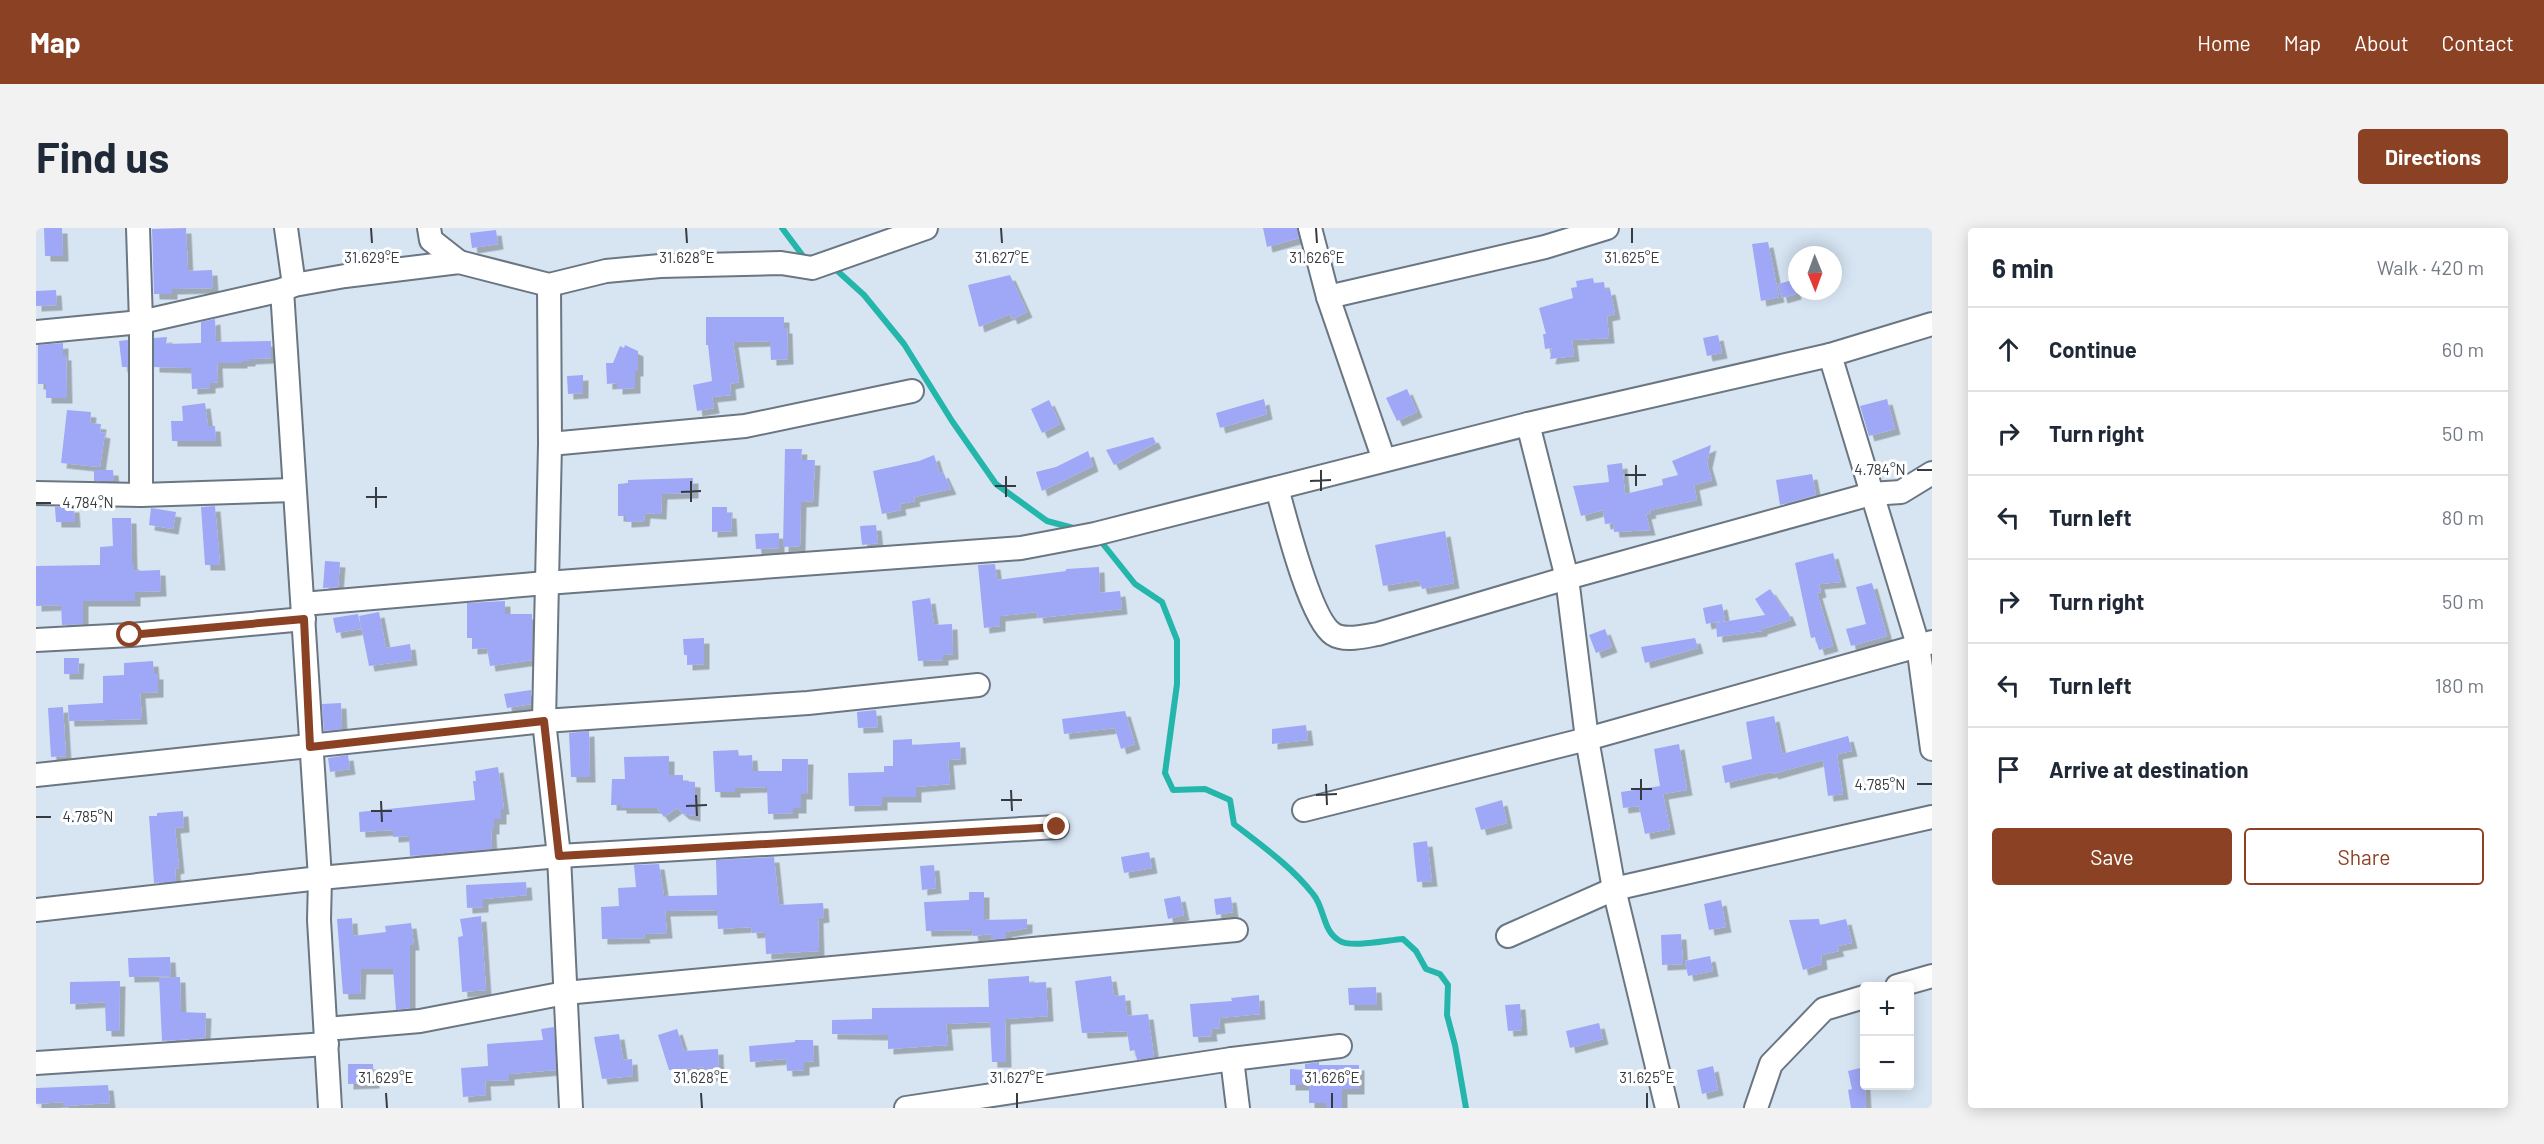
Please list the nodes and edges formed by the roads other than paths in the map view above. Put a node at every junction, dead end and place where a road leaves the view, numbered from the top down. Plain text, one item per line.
1 (138, 228) edge
2 (286, 228) edge
3 (429, 228) edge
4 (926, 228) edge
5 (1310, 228) edge
6 (1607, 228) edge
7 (459, 262) junction
8 (549, 285) junction
9 (288, 288) junction
10 (1328, 297) junction
11 (141, 322) junction
12 (1932, 324) edge
13 (36, 332) edge
14 (1830, 355) junction
15 (912, 391) dead end
16 (1528, 424) junction
17 (550, 444) junction
18 (1384, 460) junction
19 (1932, 473) edge
20 (1277, 488) junction
21 (293, 490) junction
22 (36, 493) edge
23 (1872, 494) junction
24 (141, 495) junction
25 (1567, 578) junction
26 (546, 583) junction
27 (303, 612) junction
28 (36, 640) edge
29 (1925, 644) edge
30 (978, 685) dead end
31 (544, 721) junction
32 (1587, 740) junction
33 (310, 747) junction
34 (1932, 749) edge
35 (36, 775) edge
36 (1304, 810) dead end
37 (1932, 817) edge
38 (1057, 827) dead end
39 (559, 856) junction
40 (320, 878) junction
41 (1614, 889) junction
42 (36, 910) edge
43 (1236, 930) dead end
44 (1508, 936) dead end
45 (1932, 976) edge
46 (1913, 982) edge
47 (565, 993) junction
48 (1860, 998) edge
49 (327, 1036) junction
50 (1340, 1046) dead end
51 (1232, 1059) junction
52 (36, 1063) edge
53 (330, 1108) edge
54 (571, 1108) edge
55 (906, 1108) edge
56 (1238, 1108) edge
57 (1667, 1108) edge
58 (1756, 1108) edge

1 - 11 street
2 - 9 street
3 - 7 street
4 - 8 street
5 - 10 street
6 - 10 street
7 - 8 street
7 - 9 street
8 - 17 street
9 - 11 street
9 - 21 street
10 - 18 street
11 - 13 street
11 - 24 street
12 - 14 street
14 - 16 street
14 - 23 street
15 - 17 street
16 - 18 street
16 - 25 street
17 - 26 street
18 - 20 street
19 - 23 street
20 - 25 street
20 - 26 street
21 - 24 street
21 - 27 street
22 - 24 street
23 - 25 street
23 - 29 street
25 - 32 street
26 - 27 street
26 - 31 street
27 - 28 street
27 - 33 street
29 - 32 street
29 - 34 street
30 - 31 street
31 - 33 street
31 - 39 street
32 - 36 street
32 - 41 street
33 - 35 street
33 - 40 street
37 - 41 street
38 - 39 street
39 - 40 street
39 - 47 street
40 - 42 street
40 - 49 street
41 - 44 street
41 - 57 street
43 - 47 street
45 - 46 street
47 - 49 street
47 - 54 street
48 - 58 street
49 - 52 street
49 - 53 street
50 - 51 street
51 - 55 street
51 - 56 street

